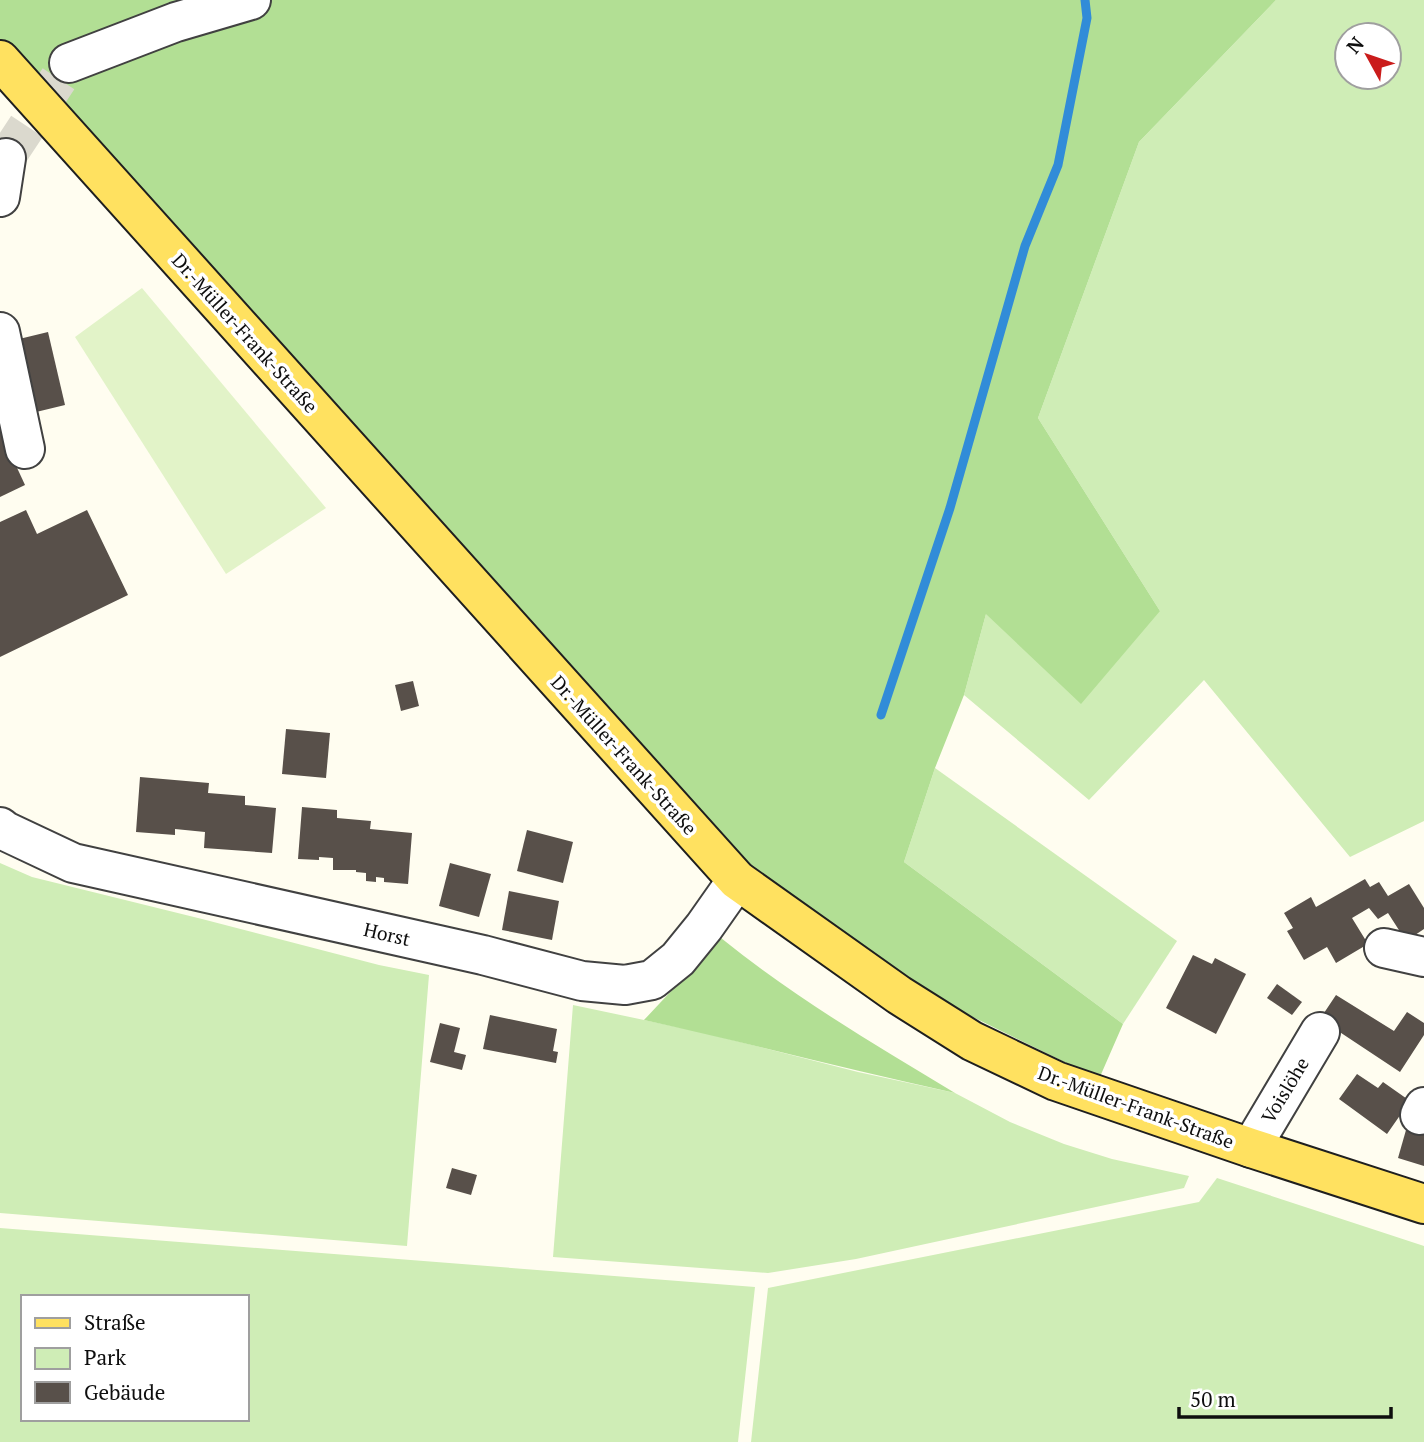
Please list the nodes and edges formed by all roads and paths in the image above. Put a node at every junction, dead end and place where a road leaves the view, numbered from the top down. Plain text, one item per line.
1 (251, 0) edge
2 (0, 60) edge
3 (69, 63) tunnel mouth
4 (6, 158) dead end
5 (0, 197) edge
6 (0, 332) edge
7 (25, 449) dead end
8 (0, 827) edge
9 (737, 880) junction
10 (1384, 948) dead end
11 (1424, 957) edge
12 (1320, 1031) dead end
13 (1251, 1148) junction
14 (1424, 1204) edge

1 - 3 street
2 - 9 main road, Dr.-Müller-Frank-Straße
4 - 5 street
6 - 7 street
8 - 9 street, Horst
9 - 13 main road, Dr.-Müller-Frank-Straße
10 - 11 street
12 - 13 street, Voislöhe
13 - 14 main road, Dr.-Müller-Frank-Straße

